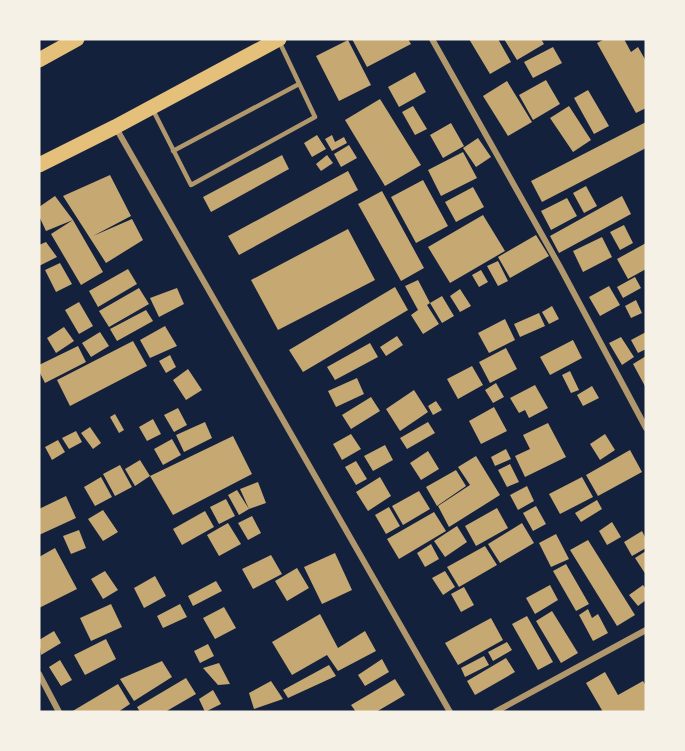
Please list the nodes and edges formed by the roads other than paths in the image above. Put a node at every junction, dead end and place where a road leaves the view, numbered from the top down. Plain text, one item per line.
1 (279, 39) edge
2 (432, 39) edge
3 (73, 40) edge
4 (39, 60) edge
5 (299, 84) junction
6 (151, 108) junction
7 (115, 127) junction
8 (173, 151) junction
9 (39, 165) edge
10 (646, 428) edge
11 (646, 630) edge
12 (39, 674) edge
13 (59, 712) edge
14 (450, 712) edge
15 (495, 712) edge

1 - 5 lane
1 - 6 main road
2 - 10 street
3 - 4 main road
5 - 8 lane
5 - 8 lane
6 - 7 main road
6 - 8 lane
7 - 9 main road
7 - 14 street
11 - 15 street
12 - 13 street

